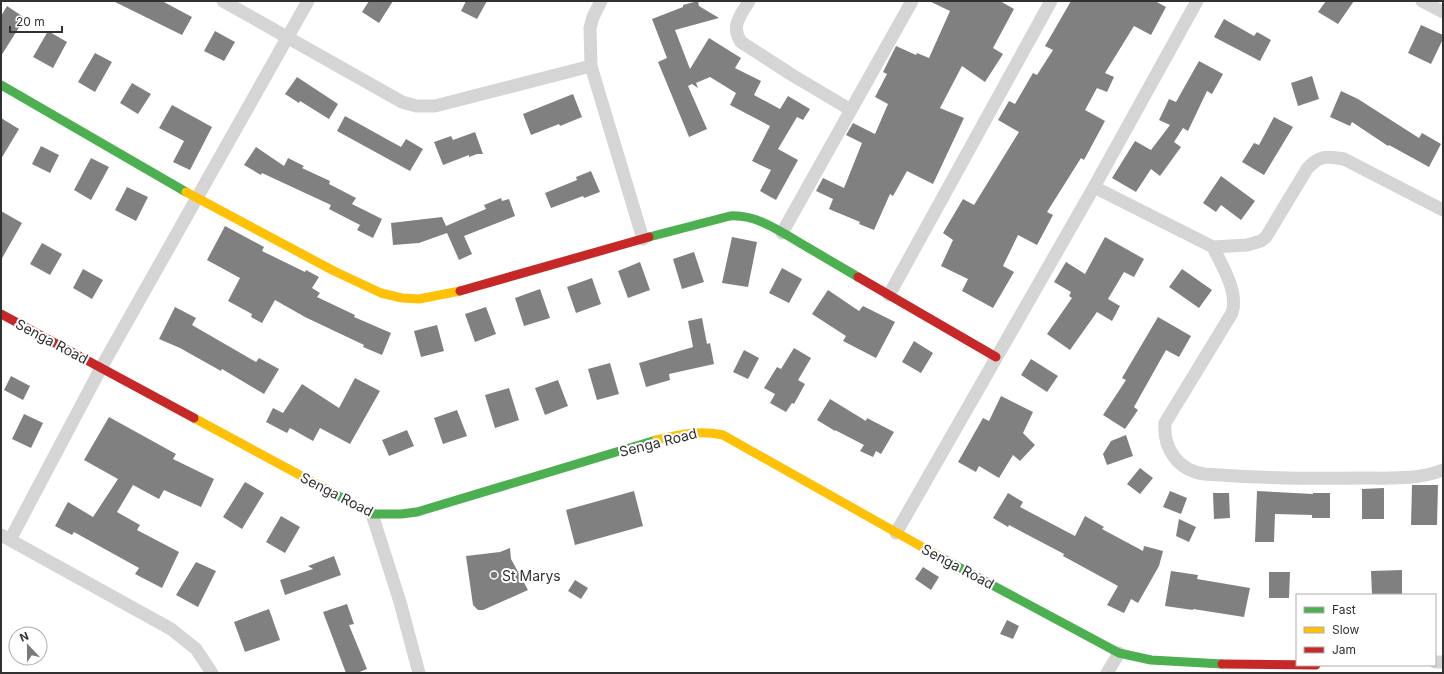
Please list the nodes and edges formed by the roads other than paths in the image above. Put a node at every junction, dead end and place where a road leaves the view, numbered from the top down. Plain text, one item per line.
1 (223, 1) edge
2 (308, 1) edge
3 (601, 1) edge
4 (750, 1) edge
5 (912, 1) edge
6 (1051, 1) edge
7 (1198, 1) edge
8 (1422, 1) edge
9 (1443, 12) edge
10 (288, 38) junction
11 (591, 66) junction
12 (1, 85) edge
13 (851, 110) junction
14 (1094, 188) junction
15 (196, 197) junction
16 (1443, 210) edge
17 (782, 234) junction
18 (643, 238) junction
19 (1213, 247) junction
20 (889, 295) junction
21 (1, 314) edge
22 (996, 357) junction
23 (101, 368) junction
24 (1443, 470) edge
25 (372, 514) junction
26 (896, 533) junction
27 (5, 537) edge
28 (1119, 653) junction
29 (1296, 665) edge
30 (212, 673) edge
31 (419, 673) edge
32 (1107, 673) edge

1 - 10 street
2 - 10 street
3 - 11 street
4 - 13 street
5 - 13 street
6 - 20 street
7 - 14 street
8 - 9 street
10 - 11 street
10 - 15 street
11 - 18 street
12 - 15 street
13 - 17 street
14 - 19 street
14 - 22 street
15 - 18 street
15 - 23 street
16 - 19 street
17 - 18 street
17 - 20 street
19 - 24 street
20 - 22 street
21 - 23 street, Senga Road
22 - 26 street
23 - 25 street, Senga Road
23 - 27 street
25 - 26 street, Senga Road
25 - 31 street
26 - 28 street, Senga Road
27 - 30 street
28 - 29 street, Senga Road
28 - 32 street

